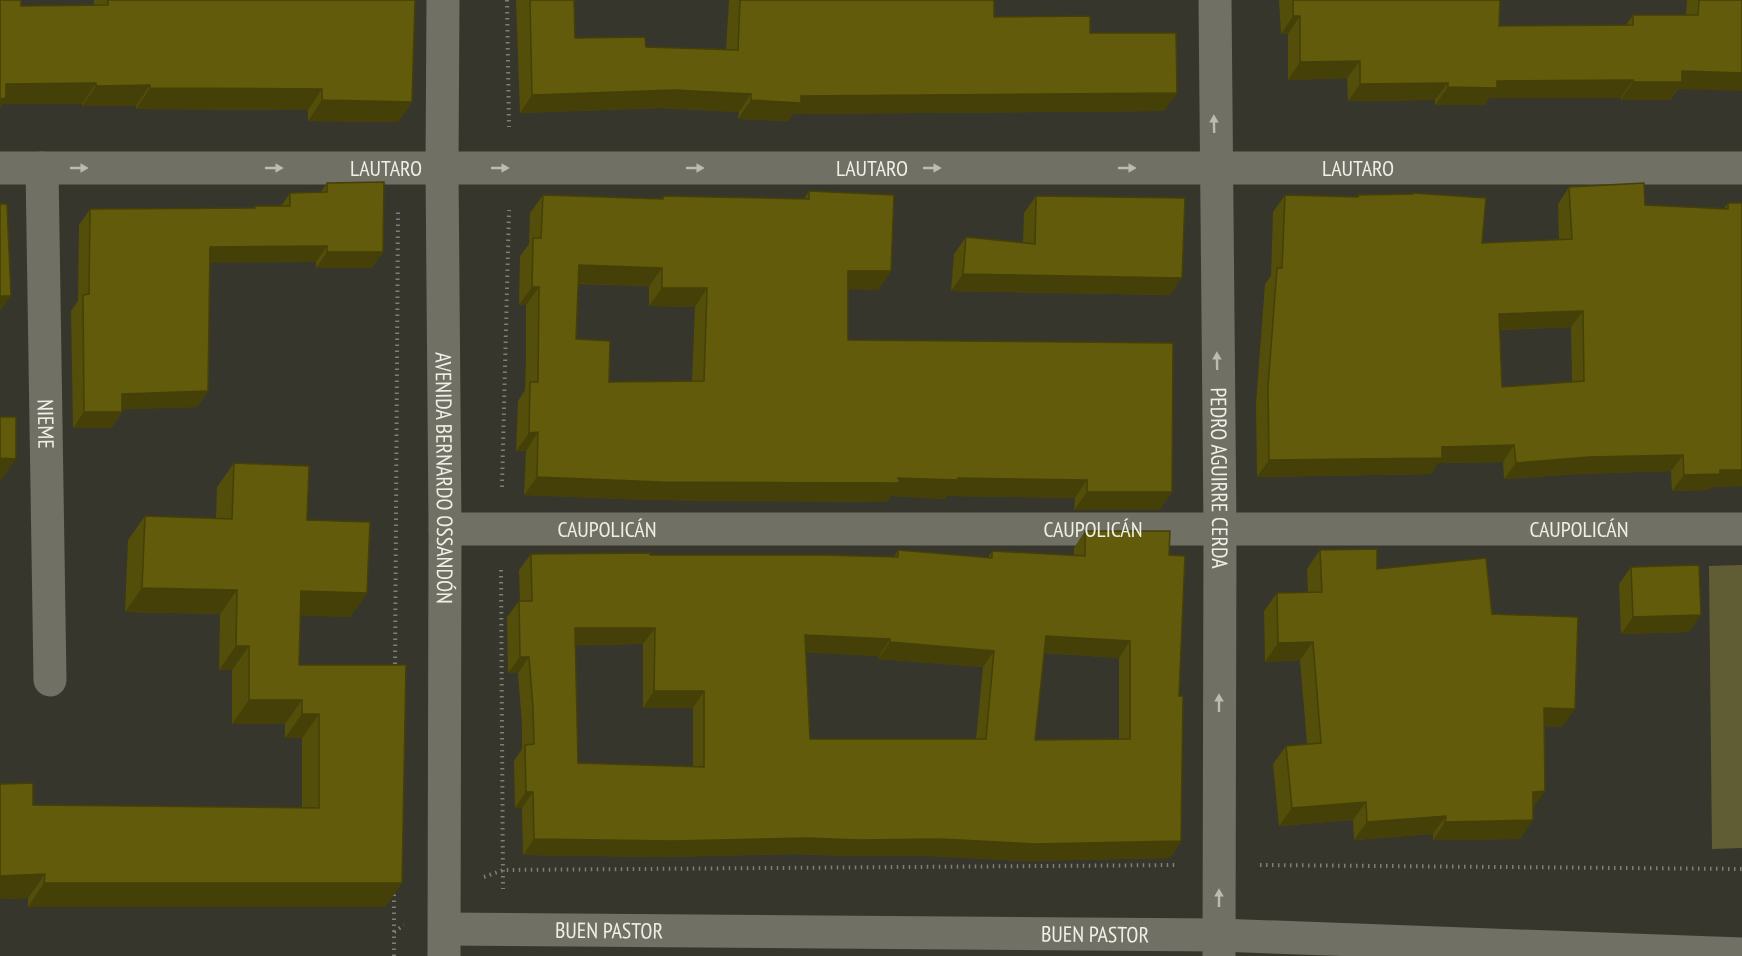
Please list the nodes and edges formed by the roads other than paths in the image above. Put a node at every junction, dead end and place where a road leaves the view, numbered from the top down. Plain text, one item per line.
1 (443, 0) edge
2 (1215, 0) edge
3 (0, 168) edge
4 (42, 168) junction
5 (442, 168) junction
6 (1215, 168) junction
7 (1742, 168) edge
8 (445, 529) junction
9 (1220, 529) junction
10 (1742, 529) edge
11 (51, 680) dead end
12 (445, 943) edge
13 (1218, 945) edge
14 (1742, 954) edge

1 - 5 street, AVENIDA BERNARDO OSSANDÓN
6 -> 2 street, PEDRO AGUIRRE CERDA
3 - 4 street, LAUTARO
4 -> 5 street, LAUTARO
4 - 11 street, NIEME
5 -> 6 street, LAUTARO
5 - 8 street, AVENIDA BERNARDO OSSANDÓN
6 - 7 street, LAUTARO
9 -> 6 street, PEDRO AGUIRRE CERDA
8 - 9 street, CAUPOLICÁN
8 - 12 street, AVENIDA BERNARDO OSSANDÓN
9 - 10 street, CAUPOLICÁN
13 -> 9 street, PEDRO AGUIRRE CERDA
12 - 13 street, BUEN PASTOR
13 - 14 street, BUEN PASTOR

